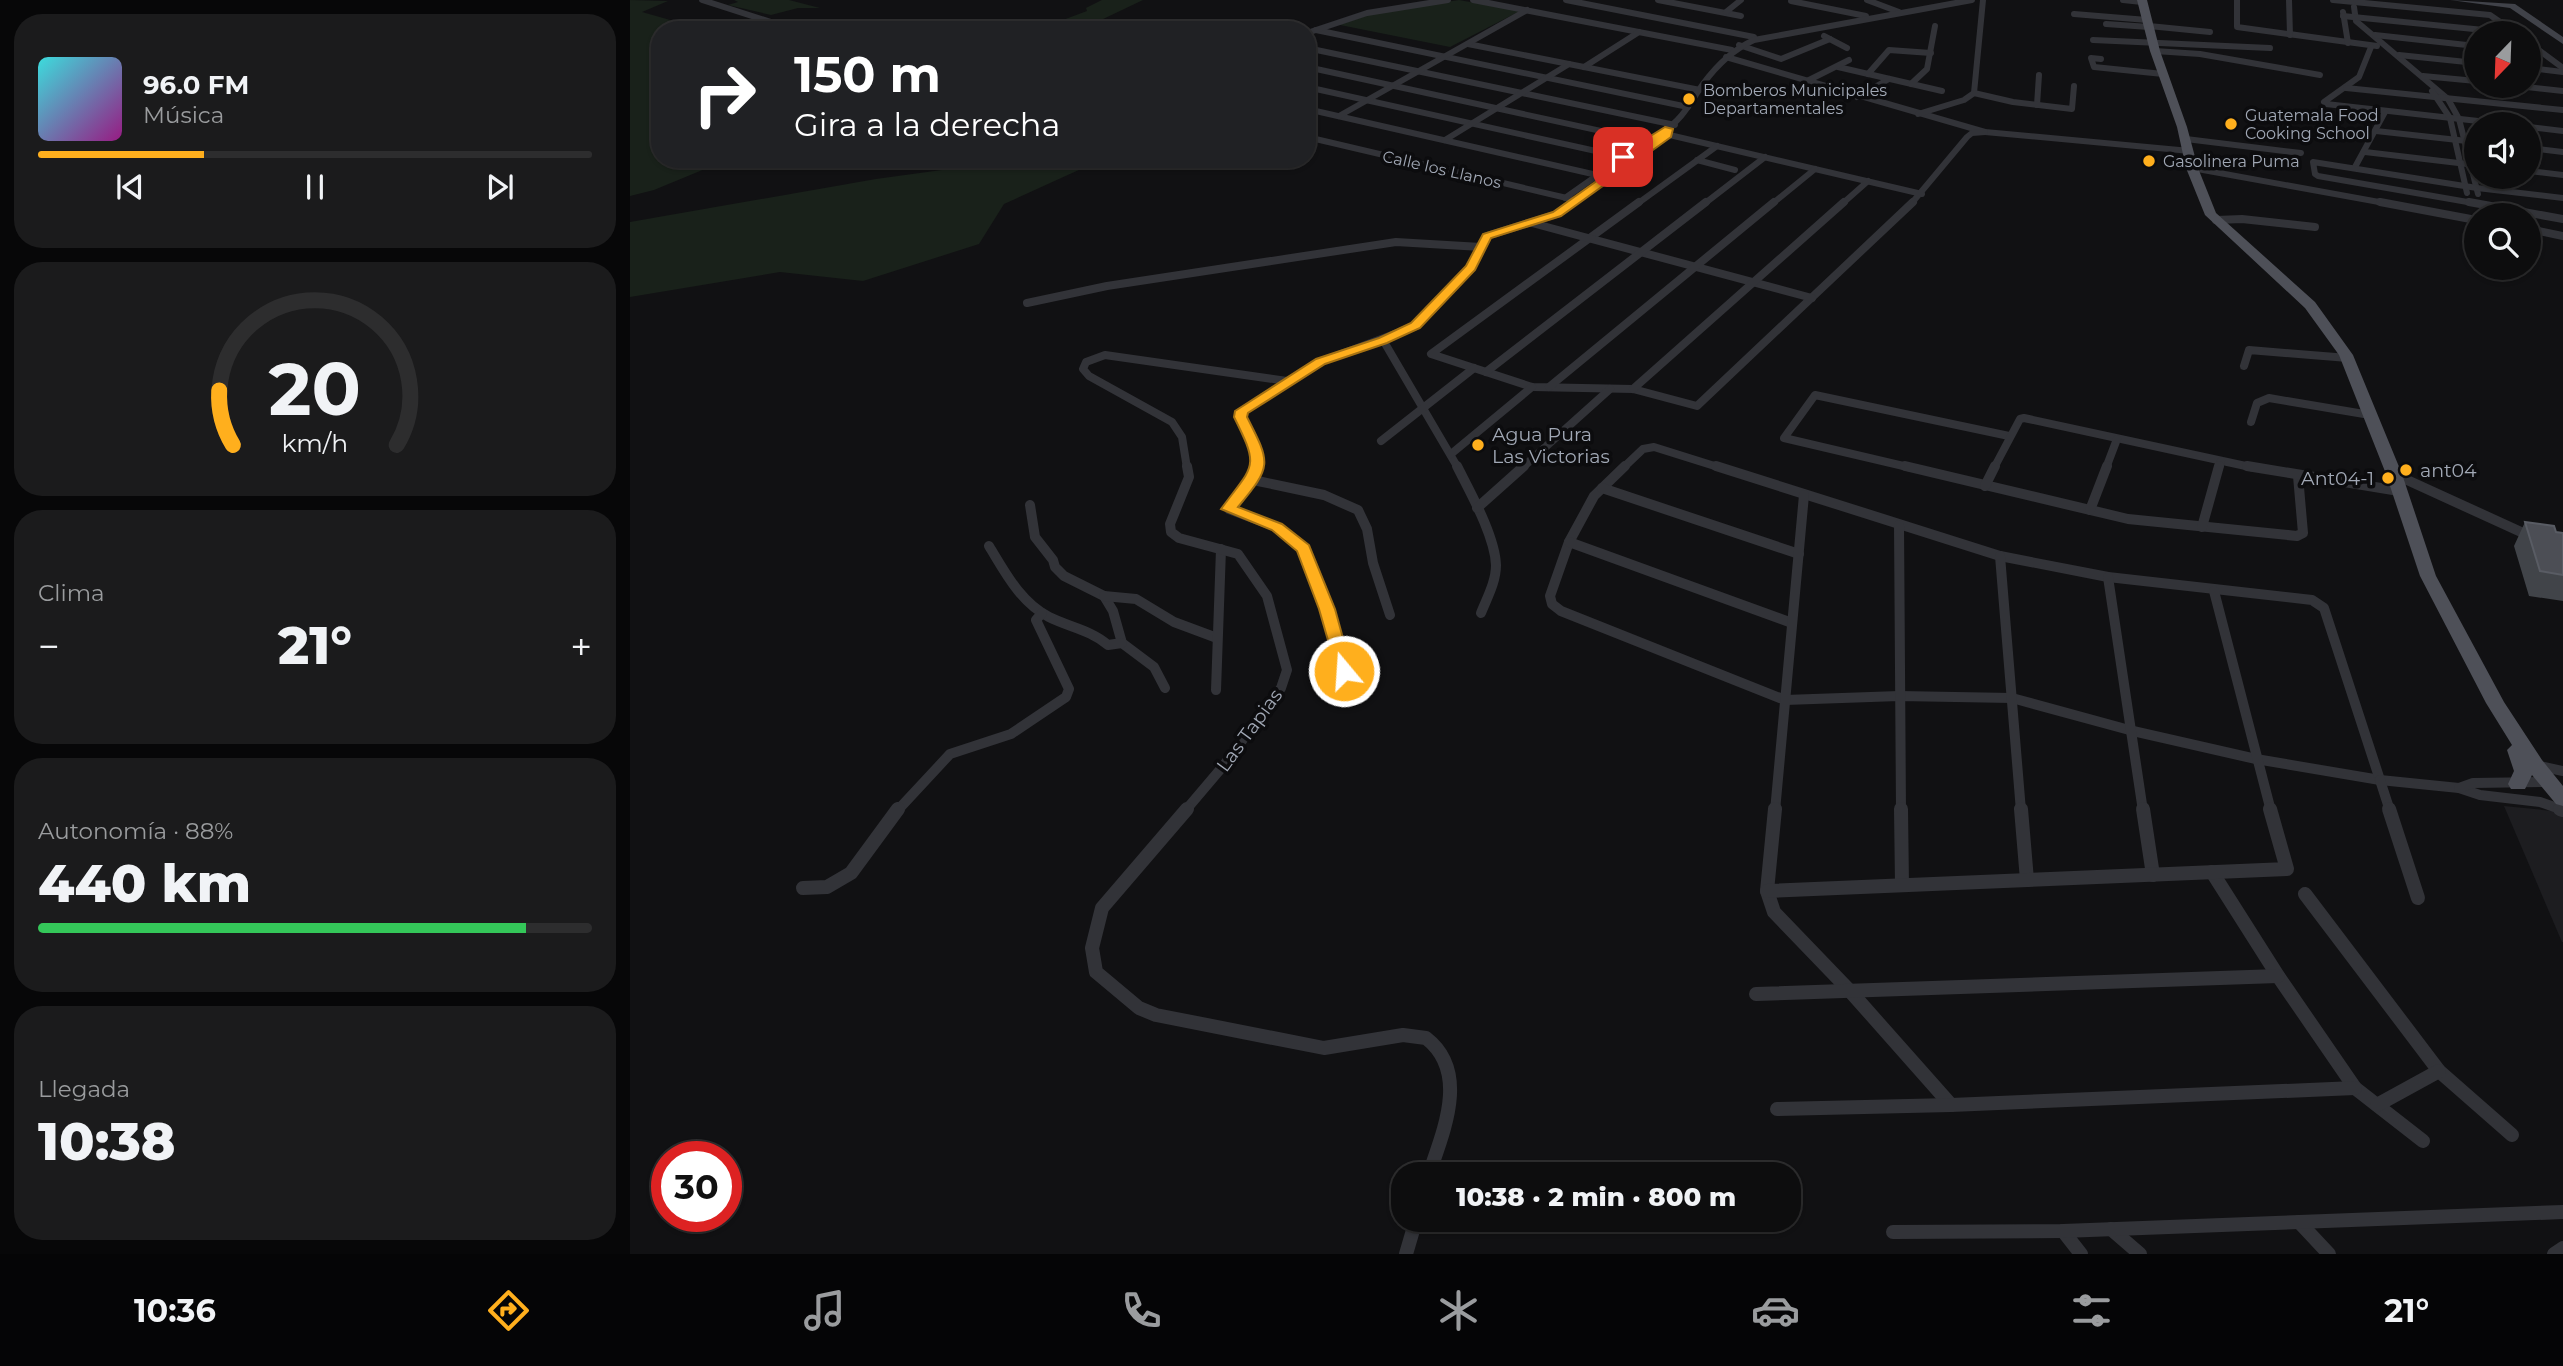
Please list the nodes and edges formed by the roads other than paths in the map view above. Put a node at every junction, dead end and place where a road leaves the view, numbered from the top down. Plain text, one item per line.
1 (702, 0) edge
2 (1448, 0) edge
3 (1473, 0) edge
4 (1566, 0) edge
5 (1663, 0) edge
6 (1741, 0) edge
7 (1867, 0) edge
8 (1972, 0) edge
9 (1983, 0) edge
10 (2123, 0) edge
11 (2237, 0) edge
12 (2289, 0) edge
13 (2454, 0) edge
14 (1791, 1) edge
15 (1877, 1) edge
16 (2142, 1) edge
17 (2338, 2) edge
18 (2355, 3) edge
19 (2513, 5) edge
20 (1527, 10) junction
21 (1726, 12) junction
22 (1901, 12) junction
23 (2074, 13) dead end
24 (1872, 18) junction
25 (2354, 18) junction
26 (2344, 19) junction
27 (768, 21) edge
28 (2499, 21) edge
29 (2106, 24) dead end
30 (2148, 24) junction
31 (1935, 26) dead end
32 (2464, 28) edge
33 (1721, 29) junction
34 (1810, 29) junction
35 (1316, 30) joint
36 (1639, 32) junction
37 (2210, 32) dead end
38 (2361, 34) junction
39 (2290, 35) junction
40 (2374, 35) junction
41 (1754, 37) junction
42 (1830, 39) junction
43 (2093, 40) dead end
44 (2563, 41) edge
45 (2348, 43) junction
46 (1468, 44) junction
47 (2464, 45) edge
48 (2153, 47) junction
49 (2374, 47) junction
50 (1736, 48) junction
51 (1847, 48) dead end
52 (2270, 48) dead end
53 (1316, 50) edge
54 (1931, 52) junction
55 (2541, 52) edge
56 (2389, 54) junction
57 (2398, 55) junction
58 (1442, 57) junction
59 (1726, 57) junction
60 (2101, 58) dead end
61 (1849, 60) dead end
62 (2464, 62) edge
63 (1569, 64) junction
64 (1584, 67) junction
65 (1838, 67) junction
66 (1316, 69) edge
67 (2541, 69) edge
68 (2563, 70) edge
69 (1419, 71) junction
70 (1868, 74) junction
71 (2163, 74) junction
72 (2039, 75) dead end
73 (2320, 75) dead end
74 (2414, 75) junction
75 (2424, 76) junction
76 (1544, 78) junction
77 (1889, 79) junction
78 (2464, 80) edge
79 (1805, 82) junction
80 (1911, 84) junction
81 (1393, 86) junction
82 (2074, 86) dead end
83 (2346, 88) junction
84 (2541, 88) edge
85 (1700, 89) junction
86 (1316, 90) edge
87 (2563, 90) edge
88 (1942, 91) dead end
89 (1522, 93) junction
90 (1974, 93) junction
91 (1857, 97) junction
92 (2439, 98) junction
93 (2448, 99) junction
94 (1367, 101) junction
95 (2037, 105) junction
96 (1688, 107) junction
97 (1497, 108) junction
98 (2563, 110) edge
99 (1316, 111) edge
100 (2385, 112) junction
101 (1918, 114) junction
102 (1339, 116) junction
103 (2450, 118) junction
104 (2459, 119) junction
105 (2464, 120) edge
106 (1472, 124) junction
107 (2541, 128) edge
108 (1667, 130) junction
109 (2376, 131) junction
110 (2563, 131) edge
111 (1985, 132) junction
112 (2464, 137) edge
113 (1316, 139) edge
114 (1445, 140) junction
115 (2455, 140) junction
116 (1647, 141) junction
117 (2464, 141) edge
118 (2188, 145) junction
119 (1717, 146) junction
120 (2541, 149) edge
121 (2365, 152) junction
122 (2563, 152) edge
123 (2301, 153) dead end
124 (2464, 155) edge
125 (1623, 157) junction
126 (1765, 158) junction
127 (1698, 160) junction
128 (2464, 163) edge
129 (2355, 167) junction
130 (2192, 168) junction
131 (1815, 169) junction
132 (1735, 170) dead end
133 (2541, 172) edge
134 (1597, 175) junction
135 (2563, 175) edge
136 (1868, 181) junction
137 (2464, 187) edge
138 (2466, 189) edge
139 (2486, 189) edge
140 (1922, 194) junction
141 (1565, 198) junction
142 (2563, 198) edge
143 (1577, 201) junction
144 (2468, 202) junction
145 (2474, 203) edge
146 (2541, 215) edge
147 (2464, 218) edge
148 (2563, 219) edge
149 (2216, 220) junction
150 (1532, 223) junction
151 (2315, 227) dead end
152 (2541, 231) edge
153 (2563, 236) edge
154 (1589, 239) junction
155 (1481, 247) junction
156 (1642, 253) junction
157 (1696, 268) junction
158 (1753, 283) junction
159 (1812, 298) junction
160 (1027, 303) dead end
161 (1383, 341) junction
162 (2348, 358) junction
163 (2244, 366) dead end
164 (1474, 368) junction
165 (1486, 372) junction
166 (1287, 381) junction
167 (1532, 387) junction
168 (1549, 387) junction
169 (1610, 389) junction
170 (1633, 389) junction
171 (1424, 409) junction
172 (2370, 415) junction
173 (2251, 422) dead end
174 (2009, 436) junction
175 (2117, 439) junction
176 (1381, 440) dead end
177 (1451, 454) junction
178 (2221, 461) junction
179 (2394, 474) junction
180 (2298, 476) junction
181 (1253, 480) junction
182 (1985, 486) junction
183 (1602, 488) junction
184 (2399, 491) junction
185 (1804, 495) junction
186 (1030, 505) dead end
187 (1478, 508) junction
188 (2090, 510) junction
189 (1899, 525) junction
190 (2202, 527) junction
191 (2540, 541) edge
192 (1569, 542) junction
193 (989, 546) dead end
194 (1221, 549) junction
195 (1799, 554) junction
196 (2000, 556) junction
197 (2108, 577) junction
198 (2214, 591) junction
199 (1104, 596) junction
200 (1042, 613) junction
201 (1481, 614) dead end
202 (1390, 615) dead end
203 (1792, 623) junction
204 (1217, 638) junction
205 (1122, 643) junction
206 (1344, 671) dead end
207 (1165, 688) dead end
208 (1216, 690) dead end
209 (1899, 696) junction
210 (2011, 698) junction
211 (1785, 700) junction
212 (2495, 702) junction
213 (2133, 731) junction
214 (2256, 759) junction
215 (2535, 765) junction
216 (2563, 771) edge
217 (2381, 780) junction
218 (2550, 782) junction
219 (2495, 783) junction
220 (2518, 783) junction
221 (2459, 788) junction
222 (2502, 797) junction
223 (2563, 799) edge
224 (2563, 810) edge
225 (2213, 872) junction
226 (2153, 875) junction
227 (2027, 880) junction
228 (1902, 886) junction
229 (803, 888) dead end
230 (1767, 891) junction
231 (2305, 894) dead end
232 (2418, 898) dead end
233 (2278, 976) junction
234 (1850, 990) junction
235 (1756, 994) dead end
236 (2439, 1071) junction
237 (2355, 1088) junction
238 (1951, 1105) junction
239 (2377, 1105) junction
240 (1777, 1109) dead end
241 (2512, 1135) dead end
242 (2423, 1141) dead end
243 (1432, 1162) edge
244 (2563, 1212) edge
245 (2298, 1222) junction
246 (2111, 1229) junction
247 (2063, 1231) junction
248 (1412, 1232) edge
249 (1894, 1232) dead end
250 (2563, 1248) edge
251 (1406, 1254) edge
252 (2081, 1254) edge
253 (2140, 1254) edge
254 (2329, 1254) edge
255 (2554, 1254) edge

1 - 27 street
2 - 35 street
3 - 20 street
4 - 33 street
5 - 21 street
6 - 21 street
7 - 15 street
8 - 22 street
9 - 90 street
10 - 16 street
11 - 39 street
12 - 39 street
13 - 19 street
14 - 24 street
15 - 22 street
16 - 30 main road
17 - 18 street
17 - 26 street
18 - 25 street
18 - 28 street
19 - 44 street
20 - 36 street
20 - 46 street
21 - 33 street
22 - 24 street
23 - 30 street
24 - 34 street
25 - 26 street
25 - 32 street
25 - 40 street
26 - 38 street
26 - 45 street
29 - 30 street
30 - 37 street
30 - 48 main road
31 - 54 street
33 - 41 street
34 - 41 street
34 - 42 street
35 - 58 street
36 - 50 street
36 - 64 street
38 - 40 street
38 - 49 street
39 - 45 street
40 - 47 street
40 - 57 street
41 - 50 street
42 - 50 street
42 - 51 street
43 - 48 street
45 - 49 street
46 - 58 street
46 - 63 street
48 - 52 street
48 - 71 main road
48 - 73 street
49 - 56 street
49 - 83 street
50 - 59 street
53 - 69 street
54 - 70 street
54 - 80 street
55 - 68 street
56 - 57 street
56 - 74 street
57 - 62 street
57 - 75 street
58 - 69 street
58 - 76 street
59 - 79 street
59 - 85 street
60 - 71 street
61 - 65 street
63 - 64 street
63 - 76 street
64 - 85 street
65 - 70 street
65 - 79 street
66 - 81 street
67 - 68 street
69 - 81 street
69 - 89 street
70 - 77 street
71 - 118 main road
72 - 95 street
74 - 75 street
74 - 92 street
75 - 78 street
75 - 93 street
76 - 89 street
76 - 96 street
77 - 80 street
77 - 91 street
79 - 91 street
80 - 88 street
81 - 94 street
81 - 97 street
82 - 95 street
83 - 92 street
83 - 100 street
84 - 87 street
85 - 96 street
86 - 94 street
89 - 97 street
89 - 108 street
90 - 95 street
90 - 101 street
91 - 101 street
92 - 93 street
92 - 103 street
93 - 98 street
93 - 104 street
94 - 102 street
94 - 106 street
96 - 108 street
97 - 106 street
97 - 116 street
99 - 102 street
100 - 103 street
100 - 109 street
101 - 111 street
102 - 114 street
103 - 104 street
103 - 115 street
104 - 105 street
104 - 112 street
106 - 114 street
106 - 125 street
107 - 110 street
108 - 116 street
108 - 119 street
108 - 143 street
109 - 115 street
109 - 121 street
111 - 118 street
111 - 140 street
113 - 141 street, Calle los Llanos
114 - 134 street
115 - 117 street
115 - 124 street
116 - 125 street
118 - 123 street
118 - 130 main road
119 - 126 street
119 - 127 street
120 - 122 street
121 - 128 street
121 - 129 street
125 - 134 street
126 - 131 street
126 - 156 street
127 - 132 street
127 - 154 street
129 - 137 street
129 - 144 street
130 - 147 street
130 - 149 main road
131 - 136 street
131 - 157 street
133 - 135 street
134 - 141 street
136 - 140 street
136 - 158 street
138 - 144 street
139 - 142 street
140 - 159 street
141 - 143 street, Calle los Llanos
143 - 150 street
144 - 145 street
146 - 148 street
149 - 151 street
149 - 162 main road
150 - 154 street
150 - 155 street
152 - 153 street
154 - 156 street
154 - 164 street
155 - 160 street
155 - 161 street
156 - 157 street
156 - 165 street
157 - 158 street
157 - 168 street
158 - 159 street
158 - 170 street
159 - 170 street
161 - 166 street
161 - 171 street
162 - 163 street
162 - 172 main road
164 - 165 street
164 - 171 street
165 - 167 street
166 - 181 street
166 - 194 street, Las Tapias
167 - 168 street
167 - 177 street
168 - 169 street
169 - 170 street
169 - 187 street
171 - 176 street
171 - 177 street
172 - 173 street
172 - 179 main road
174 - 175 street
174 - 182 street
174 - 182 street
175 - 178 street
175 - 188 street
177 - 187 street
178 - 180 street
178 - 190 street
179 - 184 main road
179 - 191 street
180 - 184 street
180 - 190 street
181 - 202 street
181 - 206 street
182 - 188 street
183 - 185 street
183 - 192 street
183 - 195 street
184 - 212 main road
185 - 189 street
185 - 195 street
186 - 199 street
187 - 201 street
188 - 190 street
189 - 196 street
189 - 209 street
192 - 203 street
192 - 211 street
193 - 200 street
194 - 204 street
194 - 243 street, Las Tapias
195 - 203 street
196 - 197 street
196 - 210 street
197 - 198 street
197 - 213 street
198 - 214 street
198 - 217 street
199 - 204 street
199 - 205 street
200 - 205 street
200 - 229 street
203 - 211 street
204 - 208 street
205 - 207 street
209 - 210 street
209 - 211 street
209 - 228 street
210 - 213 street
210 - 227 street
211 - 230 street
212 - 215 main road
212 - 220 main road
213 - 214 street
213 - 226 street
214 - 217 street
214 - 225 street
215 - 216 street
215 - 218 main road
217 - 221 street
217 - 232 street
218 - 220 street
218 - 223 main road
219 - 220 street
219 - 221 street
219 - 222 street
221 - 222 street
222 - 224 street
225 - 226 street
225 - 233 street
226 - 227 street
227 - 228 street
228 - 230 street
230 - 234 street
231 - 236 street
233 - 234 street
233 - 237 street
234 - 235 street
234 - 238 street
236 - 239 street
236 - 241 street
237 - 238 street
237 - 239 street
238 - 240 street
239 - 242 street
244 - 245 street
245 - 246 street
245 - 254 street
246 - 247 street
246 - 253 street
247 - 249 street
247 - 252 street
248 - 251 street
250 - 255 street

